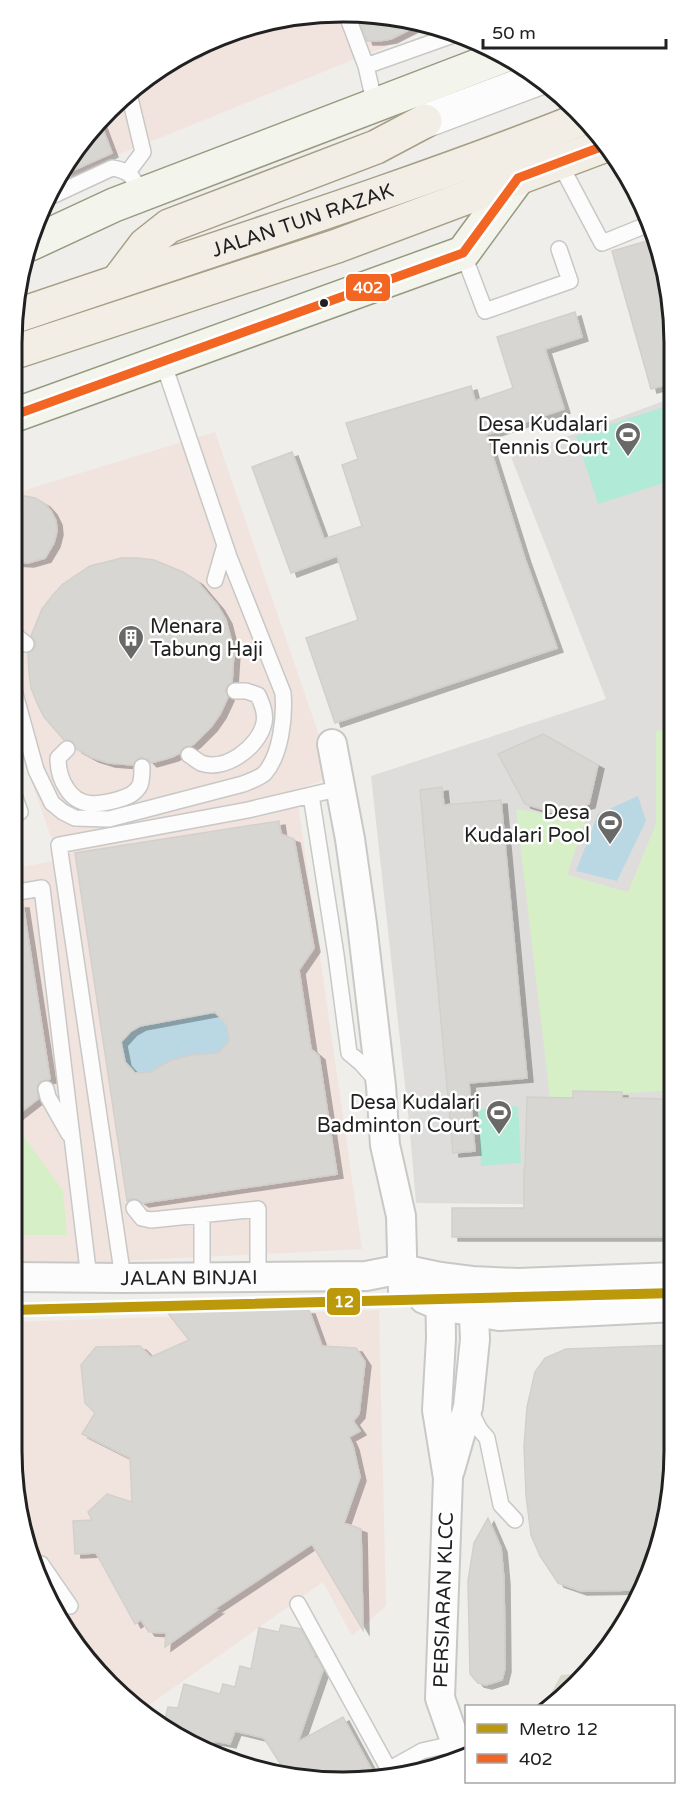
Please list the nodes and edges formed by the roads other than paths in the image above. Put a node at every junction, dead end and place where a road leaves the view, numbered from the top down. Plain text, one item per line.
1 (350, 22) edge
2 (443, 39) edge
3 (493, 60) edge
4 (366, 66) junction
5 (529, 82) edge
6 (131, 103) edge
7 (375, 105) junction
8 (425, 121) junction
9 (575, 122) edge
10 (598, 148) edge
11 (559, 162) junction
12 (518, 178) junction
13 (128, 190) junction
14 (62, 191) edge
15 (642, 227) edge
16 (41, 238) edge
17 (559, 249) dead end
18 (463, 253) junction
19 (117, 282) junction
20 (24, 313) edge
21 (22, 350) edge
22 (163, 362) junction
23 (22, 412) edge
24 (225, 545) junction
25 (215, 580) dead end
26 (22, 641) edge
27 (26, 644) dead end
28 (235, 691) dead end
29 (22, 719) edge
30 (332, 744) dead end
31 (67, 749) dead end
32 (189, 755) dead end
33 (142, 767) dead end
34 (341, 788) junction
35 (311, 795) junction
36 (22, 891) edge
37 (362, 924) junction
38 (336, 955) junction
39 (58, 1019) junction
40 (50, 1047) dead end
41 (381, 1086) junction
42 (46, 1089) dead end
43 (72, 1139) junction
44 (134, 1208) dead end
45 (202, 1216) junction
46 (664, 1276) edge
47 (22, 1277) edge
48 (258, 1277) junction
49 (440, 1277) junction
50 (89, 1278) junction
51 (123, 1278) junction
52 (202, 1278) junction
53 (403, 1280) junction
54 (472, 1281) junction
55 (441, 1306) junction
56 (664, 1308) edge
57 (474, 1311) junction
58 (468, 1407) junction
59 (448, 1478) junction
60 (515, 1521) dead end
61 (46, 1571) edge
62 (298, 1604) dead end
63 (70, 1606) dead end
64 (459, 1749) edge
65 (399, 1767) edge
66 (389, 1769) edge

1 - 4 lane
2 - 4 lane
3 - 7 main road
4 - 7 lane
5 - 8 street
6 - 13 lane
7 - 13 main road
8 - 13 main road
8 - 19 main road
9 - 19 main road, JALAN TUN RAZAK
10 - 11 main road, JALAN TUN RAZAK
11 - 12 main road, JALAN TUN RAZAK
11 - 15 lane
12 - 18 main road
12 - 21 main road, JALAN TUN RAZAK
13 - 14 lane
13 - 16 main road
17 - 18 lane
18 - 22 main road
19 - 20 main road, JALAN TUN RAZAK
22 - 23 main road
22 - 24 lane
24 - 25 lane
24 - 29 lane
26 - 27 lane
28 - 32 lane
30 - 34 street
31 - 33 lane
34 - 35 lane
34 - 37 street
35 - 38 lane
35 - 51 lane
36 - 39 lane
37 - 38 lane
37 - 41 street
38 - 41 lane
39 - 40 lane
39 - 43 lane
41 - 53 street
42 - 43 lane
43 - 50 lane
44 - 45 lane
45 - 48 lane
45 - 52 lane
46 - 54 street
47 - 50 street, JALAN BINJAI
48 - 52 street, JALAN BINJAI
48 - 53 street, JALAN BINJAI
49 - 53 street
49 - 54 street
49 - 55 street, PERSIARAN KLCC
50 - 51 street, JALAN BINJAI
51 - 52 street, JALAN BINJAI
53 - 55 street
54 - 57 street, PERSIARAN KLCC
55 - 57 street
55 - 59 street, PERSIARAN KLCC
56 - 57 street
57 - 58 street, PERSIARAN KLCC
58 - 59 street, PERSIARAN KLCC
58 - 60 lane
59 - 64 street, PERSIARAN KLCC
61 - 63 lane
62 - 66 lane
64 - 65 lane

